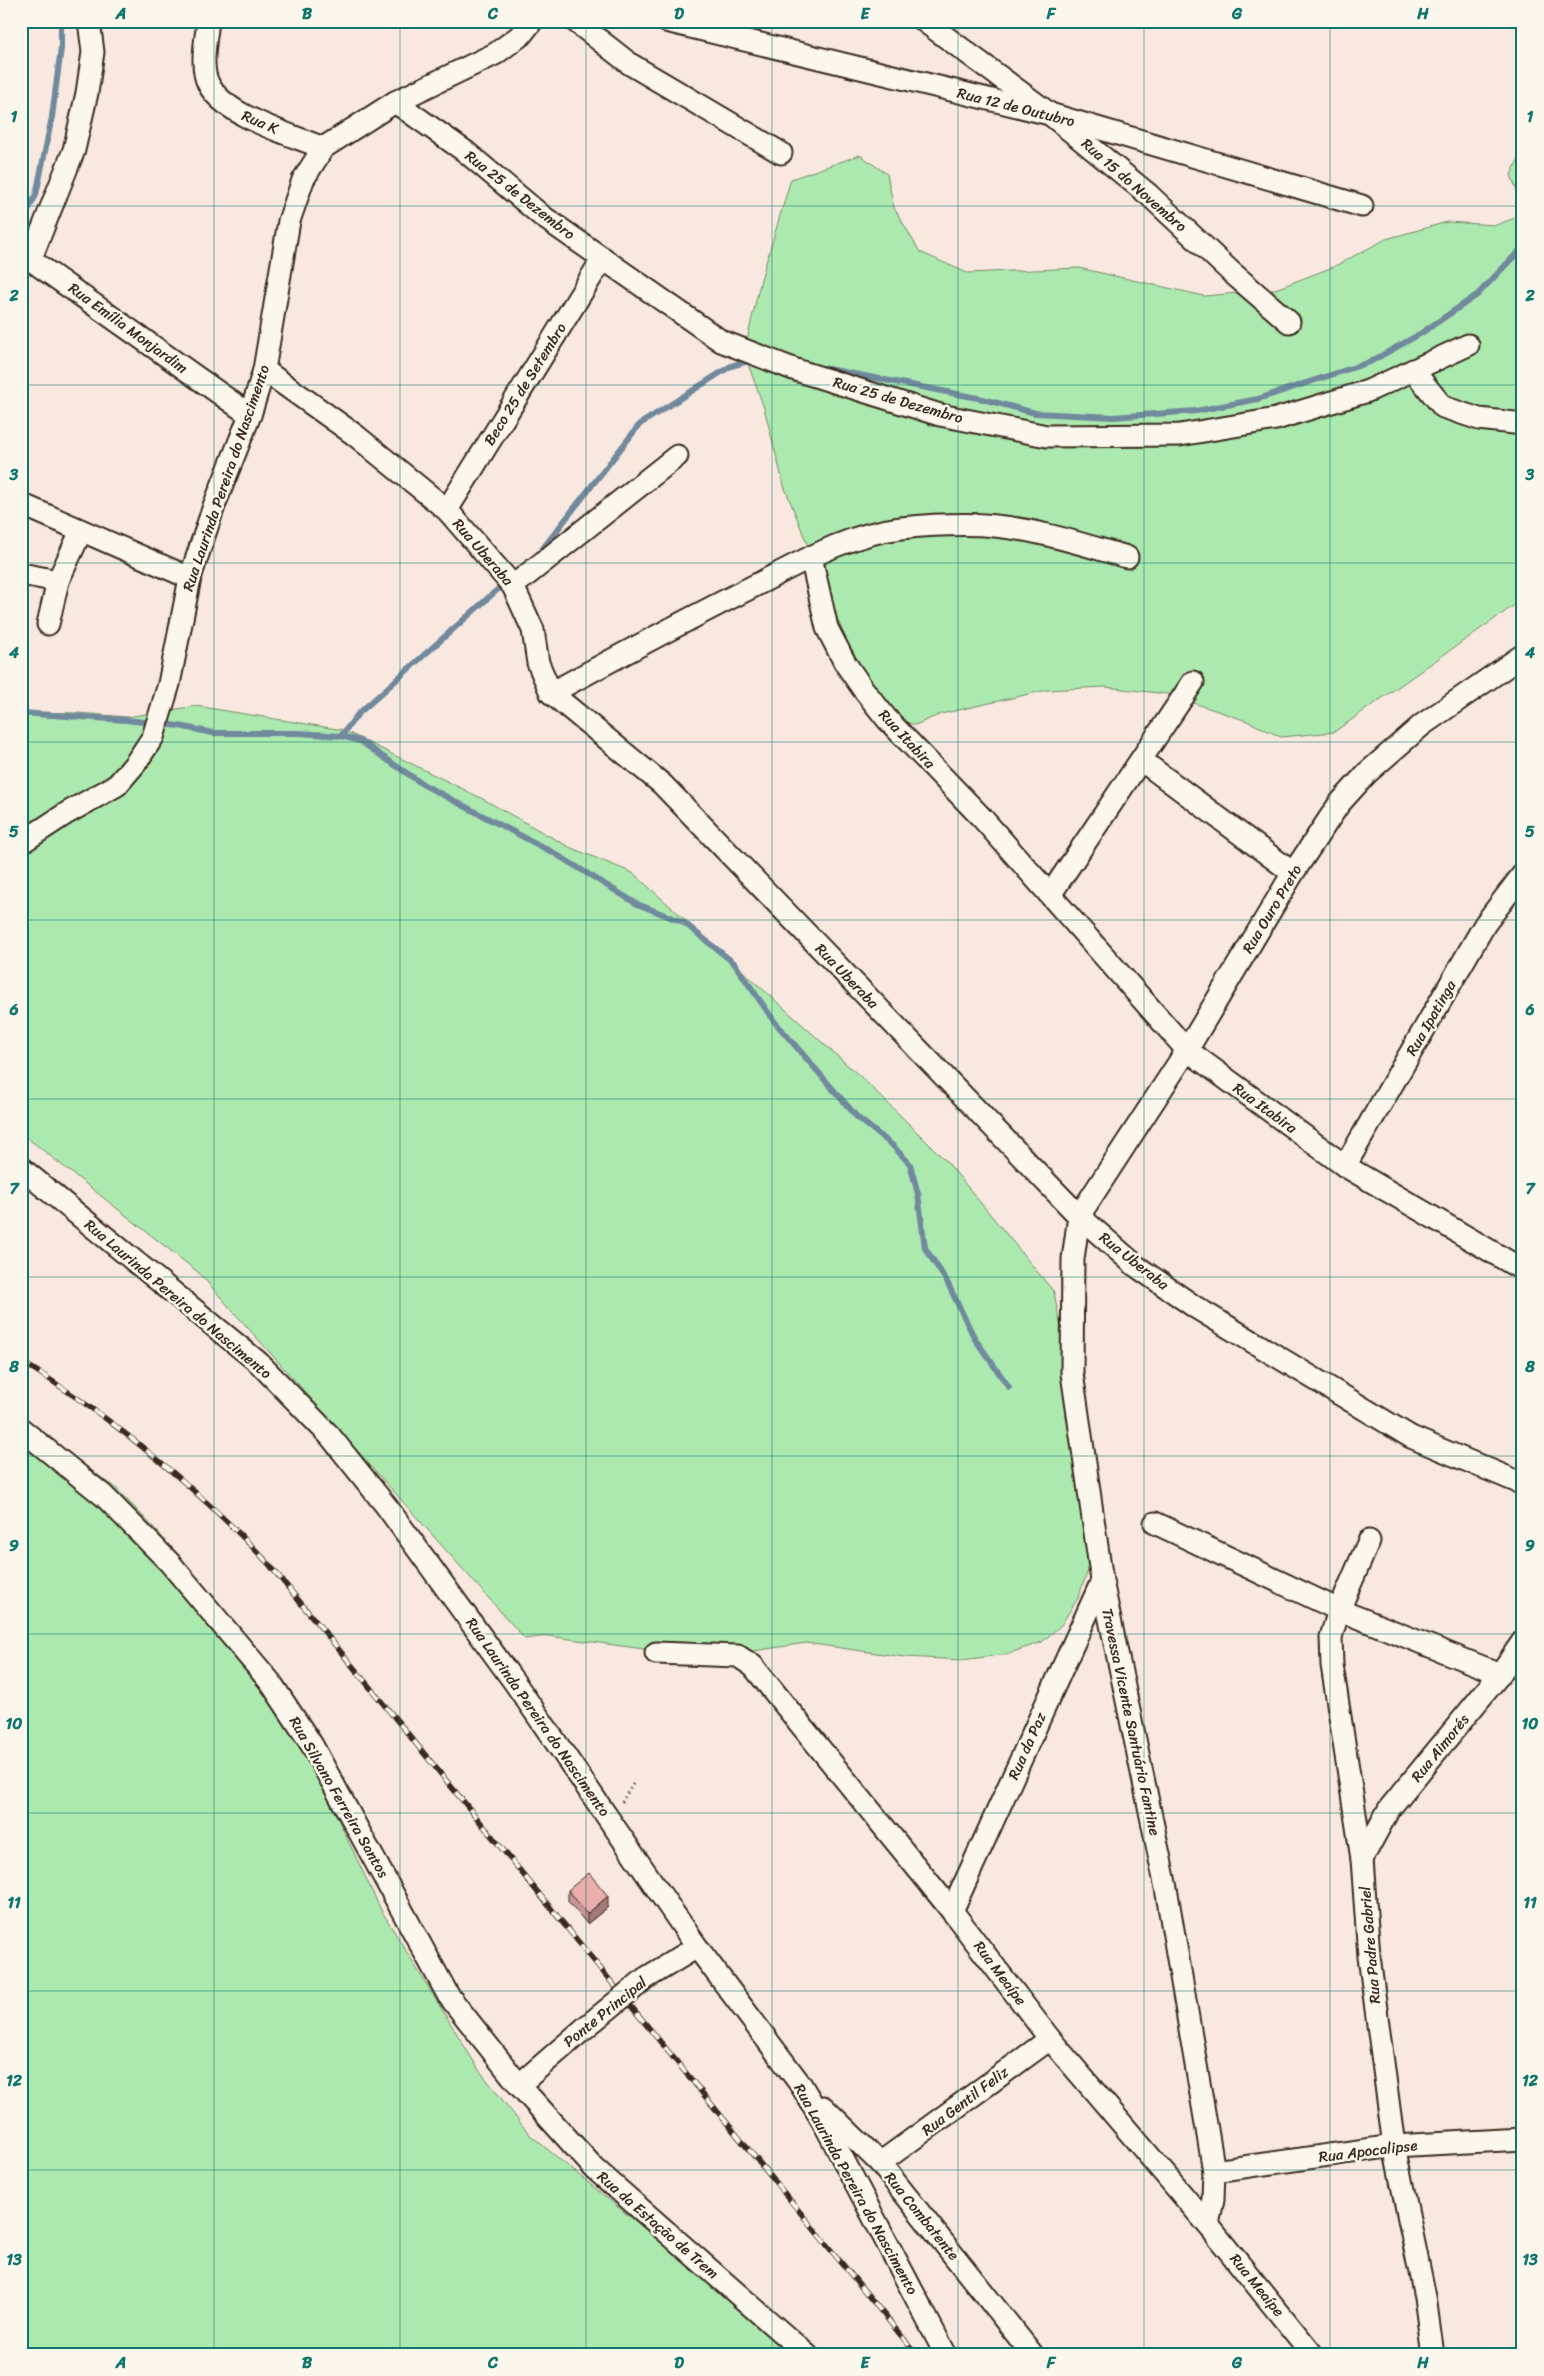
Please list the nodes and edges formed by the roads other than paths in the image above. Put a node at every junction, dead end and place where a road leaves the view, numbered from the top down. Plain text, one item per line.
1 (89, 21) edge
2 (208, 21) edge
3 (532, 21) edge
4 (575, 21) edge
5 (666, 21) edge
6 (924, 21) edge
7 (395, 102) junction
8 (1050, 114) junction
9 (323, 148) junction
10 (781, 152) dead end
11 (1362, 206) dead end
12 (26, 255) edge
13 (603, 258) junction
14 (1289, 322) dead end
15 (1468, 344) dead end
16 (264, 370) junction
17 (1413, 370) junction
18 (242, 410) junction
19 (1523, 424) edge
20 (678, 456) dead end
21 (21, 504) edge
22 (447, 510) junction
23 (82, 531) junction
24 (811, 557) junction
25 (1127, 557) dead end
26 (21, 574) edge
27 (190, 578) junction
28 (58, 581) junction
29 (513, 586) junction
30 (48, 624) dead end
31 (1523, 654) edge
32 (1193, 682) dead end
33 (551, 693) junction
34 (1141, 760) junction
35 (21, 843) edge
36 (1293, 873) junction
37 (1523, 874) edge
38 (1050, 894) junction
39 (1187, 1050) junction
40 (1345, 1166) junction
41 (21, 1168) edge
42 (1079, 1216) junction
43 (1521, 1265) edge
44 (21, 1429) edge
45 (1523, 1484) edge
46 (1155, 1523) dead end
47 (1369, 1541) dead end
48 (1102, 1581) junction
49 (1339, 1610) junction
50 (1522, 1649) edge
51 (656, 1653) dead end
52 (1500, 1674) junction
53 (1362, 1859) junction
54 (952, 1911) junction
55 (697, 1947) junction
56 (1050, 2039) junction
57 (519, 2085) junction
58 (801, 2085) junction
59 (1523, 2139) edge
60 (1394, 2146) junction
61 (880, 2164) junction
62 (1214, 2171) junction
63 (1208, 2225) junction
64 (807, 2355) edge
65 (946, 2355) edge
66 (1033, 2355) edge
67 (1313, 2355) edge
68 (1433, 2355) edge

1 - 12 street
2 - 9 street, Rua K
3 - 7 street, Rua Laurinda Pereira do Nascimento
4 - 10 street
5 - 8 street, Rua 12 de Outubro
6 - 8 street, Rua 15 do Novembro
7 - 9 street, Rua Laurinda Pereira do Nascimento
7 - 13 street, Rua 25 de Dezembro
8 - 11 street, Rua 12 de Outubro
8 - 14 street, Rua 15 do Novembro
9 - 16 street, Rua Laurinda Pereira do Nascimento
12 - 18 street, Rua Emília Monjardim
13 - 17 street, Rua 25 de Dezembro
13 - 22 street, Beco 25 de Setembro
15 - 17 street, Rua 25 de Dezembro
16 - 18 street, Rua Laurinda Pereira do Nascimento
16 - 22 street, Rua Uberaba
17 - 19 street
18 - 27 street, Rua Laurinda Pereira do Nascimento
20 - 29 street
21 - 23 street
22 - 29 street, Rua Uberaba
23 - 27 street
23 - 28 street
24 - 25 street
24 - 33 street
24 - 38 street, Rua Itabira
26 - 28 street
27 - 35 street, Rua Laurinda Pereira do Nascimento
28 - 30 street
29 - 33 street, Rua Uberaba
31 - 36 street, Rua Ouro Preto
32 - 34 street
33 - 42 street, Rua Uberaba
34 - 36 street
34 - 38 street
36 - 39 street, Rua Ouro Preto
37 - 40 street, Rua Ipatinga
38 - 39 street, Rua Itabira
39 - 40 street, Rua Itabira
39 - 42 street, Rua Ouro Preto
40 - 43 street, Rua Itabira
41 - 55 street, Rua Laurinda Pereira do Nascimento
42 - 45 street, Rua Uberaba
42 - 48 street, Travessa Vicente Santuário Fantine
44 - 57 street, Rua Silvano Ferreira Santos
46 - 49 street
47 - 49 street, Rua Padre Gabriel
48 - 54 street, Rua da Paz
48 - 62 street, Travessa Vicente Santuário Fantine
49 - 52 street
49 - 53 street, Rua Padre Gabriel
50 - 52 street, Rua Aimorés
51 - 54 street, Rua Meaípe
52 - 53 street, Rua Aimorés
53 - 60 street, Rua Padre Gabriel
54 - 56 street, Rua Meaípe
55 - 57 street, Ponte Principal, bridge
55 - 58 street, Rua Laurinda Pereira do Nascimento
56 - 61 street, Rua Gentil Feliz
56 - 63 street, Rua Meaípe
57 - 64 street, Rua da Estação de Trem
58 - 61 street, Rua Combatente
58 - 65 street, Rua Laurinda Pereira do Nascimento
59 - 60 street, Rua Apocalipse
60 - 62 street, Rua Apocalipse
60 - 68 street, Rua Padre Gabriel
61 - 66 street, Rua Combatente
62 - 63 street, Travessa Vicente Santuário Fantine
63 - 67 street, Rua Meaípe

